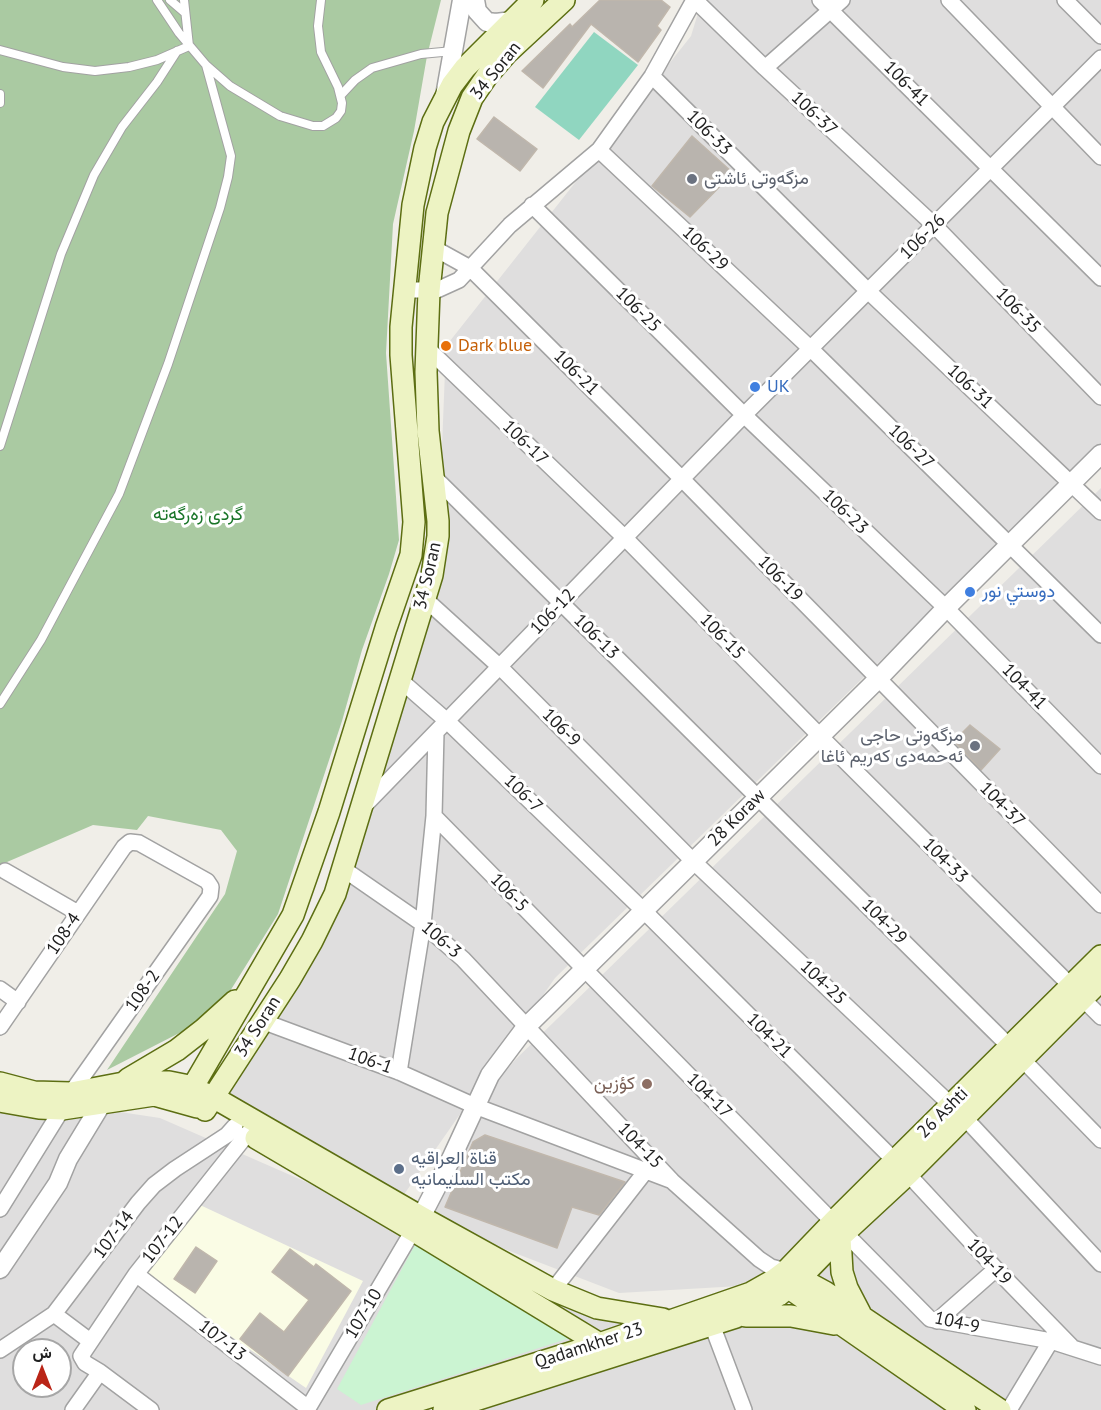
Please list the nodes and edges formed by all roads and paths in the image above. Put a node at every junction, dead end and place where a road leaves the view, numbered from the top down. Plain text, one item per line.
1 (157, 0) edge
2 (170, 0) edge
3 (184, 0) edge
4 (321, 0) edge
5 (462, 0) edge
6 (475, 0) edge
7 (533, 0) edge
8 (564, 0) edge
9 (694, 0) edge
10 (949, 0) edge
11 (1065, 0) edge
12 (831, 3) edge
13 (184, 12) junction
14 (512, 21) junction
15 (1101, 36) edge
16 (189, 46) junction
17 (0, 50) edge
18 (177, 51) junction
19 (453, 51) junction
20 (1101, 58) edge
21 (206, 66) junction
22 (765, 68) junction
23 (652, 76) junction
24 (0, 94) edge
25 (341, 95) junction
26 (444, 100) junction
27 (0, 103) edge
28 (1051, 108) junction
29 (599, 150) junction
30 (1101, 157) edge
31 (991, 168) junction
32 (532, 205) junction
33 (934, 225) junction
34 (432, 248) junction
35 (470, 268) junction
36 (1101, 278) edge
37 (404, 290) junction
38 (429, 291) junction
39 (868, 291) junction
40 (426, 347) junction
41 (811, 349) junction
42 (1101, 397) edge
43 (744, 415) junction
44 (0, 446) edge
45 (1101, 454) edge
46 (434, 477) junction
47 (682, 479) junction
48 (1072, 483) junction
49 (1101, 512) edge
50 (625, 538) junction
51 (1010, 544) junction
52 (424, 598) junction
53 (562, 603) junction
54 (946, 608) junction
55 (1101, 635) edge
56 (500, 667) junction
57 (399, 679) junction
58 (878, 679) junction
59 (0, 704) edge
60 (447, 721) junction
61 (436, 732) junction
62 (820, 736) junction
63 (1101, 766) edge
64 (758, 797) junction
65 (362, 808) junction
66 (434, 816) junction
67 (130, 842) joint
68 (694, 861) junction
69 (342, 868) junction
70 (5, 871) dead end
71 (1101, 905) edge
72 (644, 911) junction
73 (78, 913) junction
74 (423, 924) junction
75 (1101, 956) edge
76 (584, 970) junction
77 (1101, 980) edge
78 (252, 983) junction
79 (0, 989) edge
80 (1076, 992) junction
81 (18, 1002) junction
82 (1101, 1017) edge
83 (262, 1021) junction
84 (0, 1027) edge
85 (526, 1027) junction
86 (1016, 1053) junction
87 (399, 1072) junction
88 (0, 1083) edge
89 (119, 1084) junction
90 (188, 1095) junction
91 (0, 1101) edge
92 (67, 1101) junction
93 (102, 1103) junction
94 (209, 1103) junction
95 (475, 1106) junction
96 (958, 1111) junction
97 (241, 1130) junction
98 (1101, 1140) edge
99 (68, 1159) junction
100 (901, 1167) junction
101 (645, 1172) junction
102 (672, 1180) junction
103 (0, 1209) edge
104 (417, 1224) junction
105 (840, 1230) junction
106 (0, 1250) edge
107 (1101, 1264) edge
108 (0, 1269) edge
109 (996, 1269) junction
110 (136, 1274) junction
111 (787, 1279) junction
112 (553, 1290) junction
113 (54, 1314) junction
114 (736, 1317) junction
115 (673, 1320) junction
116 (937, 1322) junction
117 (855, 1323) junction
118 (712, 1325) junction
119 (1054, 1336) junction
120 (599, 1344) junction
121 (87, 1346) junction
122 (0, 1350) edge
123 (620, 1353) junction
124 (1101, 1358) edge
125 (100, 1372) junction
126 (308, 1409) edge
127 (73, 1410) edge
128 (151, 1410) edge
129 (388, 1410) edge
130 (444, 1410) edge
131 (744, 1410) edge
132 (965, 1410) edge
133 (1000, 1410) edge
134 (1009, 1410) edge

1 - 16 lane
2 - 13 lane
3 - 13 lane
4 - 25 lane
5 - 19 street
6 - 14 street
7 - 14 main road, 34 Soran
8 - 34 main road, 34 Soran
9 - 22 street, 106-37
9 - 23 street
10 - 28 street
11 - 15 street
12 - 22 street
12 - 31 street, 106-41
13 - 16 lane
14 - 26 main road, 34 Soran
16 - 18 lane
16 - 21 lane
17 - 18 lane
18 - 44 lane
19 - 25 lane
19 - 26 street
20 - 28 street, 106-26
21 - 25 lane
21 - 59 lane
22 - 33 street, 106-37
23 - 29 street
23 - 39 street, 106-33
24 - 27 lane
26 - 37 main road, 34 Soran
28 - 30 street
28 - 31 street, 106-26
29 - 32 street
29 - 41 street, 106-29
31 - 33 street, 106-26
31 - 36 street, 106-41
32 - 35 street
32 - 43 street, 106-25
33 - 39 street, 106-26
33 - 42 street, 106-35
34 - 35 street, 106-21
34 - 38 main road, 34 Soran
35 - 38 street
35 - 47 street, 106-21
37 - 38 street
37 - 78 main road, 34 Soran
38 - 40 main road, 34 Soran
39 - 41 street, 106-26
39 - 48 street, 106-31
40 - 46 main road, 34 Soran
40 - 50 street, 106-17
41 - 43 street, 106-26
41 - 51 street, 106-27
43 - 47 street, 106-12
43 - 54 street, 106-23
45 - 48 street, 28 Koraw
46 - 52 main road, 34 Soran
46 - 53 street, 106-13
47 - 50 street, 106-12
47 - 58 street, 106-19
48 - 49 street, 106-31
48 - 51 street, 28 Koraw
50 - 53 street, 106-12
50 - 62 street, 106-15
51 - 54 street, 28 Koraw
51 - 55 street, 106-27
52 - 56 street, 106-9
52 - 57 main road, 34 Soran
53 - 56 street, 106-12
53 - 64 street, 106-13
54 - 58 street, 28 Koraw
54 - 63 street, 104-41
56 - 60 street, 106-12
56 - 68 street, 106-9
57 - 60 street, 106-7
57 - 65 main road, 34 Soran
58 - 62 street, 28 Koraw
58 - 71 street, 104-37
60 - 61 street, 106-12
60 - 72 street, 106-7
61 - 65 street, 106-12
61 - 66 street
62 - 64 street, 28 Koraw
62 - 80 street, 104-33
64 - 68 street, 28 Koraw
64 - 86 street, 104-29
65 - 69 main road, 34 Soran
66 - 74 street
66 - 76 street, 106-5
67 - 73 street, 108-4
67 - 92 street, 108-2
68 - 72 street, 28 Koraw
68 - 96 street, 104-25
69 - 74 street, 106-3
69 - 83 main road, 34 Soran
70 - 73 street
72 - 76 street, 28 Koraw
72 - 100 street, 104-21
73 - 81 street, 108-4
74 - 85 street, 106-3
74 - 87 street
75 - 80 main road, 26 Ashti
76 - 85 street, 28 Koraw
76 - 105 street, 104-17
77 - 80 main road, 26 Ashti
78 - 89 main road
78 - 90 main road, 34 Soran
79 - 81 street
80 - 82 street, 104-33
80 - 86 main road, 26 Ashti
81 - 84 street, 108-4
83 - 87 street, 106-1
83 - 94 main road, 34 Soran
85 - 95 street, 28 Koraw
85 - 102 street, 104-15
86 - 96 main road, 26 Ashti
86 - 98 street, 104-29
87 - 95 street, 106-1
88 - 92 main road
89 - 90 main road
89 - 92 main road
90 - 93 main road
90 - 94 main road
91 - 92 main road
92 - 93 main road
92 - 103 street, 108-2
93 - 99 street
94 - 97 main road
94 - 104 main road
95 - 101 street, 106-1
95 - 104 street, 28 Koraw
96 - 100 main road, 26 Ashti
96 - 107 street, 104-25
97 - 104 main road
97 - 110 street, 107-12
97 - 113 street, 107-14
99 - 106 street
99 - 108 street
100 - 105 main road, 26 Ashti
100 - 109 street, 104-19
101 - 102 street, 106-1
101 - 112 street
102 - 111 street, 104-15
104 - 112 main road
104 - 120 main road
104 - 126 street, 107-10
105 - 111 main road, 26 Ashti
105 - 116 street, 104-9
105 - 117 main road
109 - 116 street
109 - 119 street, 104-19
110 - 121 street, 107-12
110 - 126 street, 107-13
111 - 114 main road, Qadamkher 23
111 - 115 main road, Qadamkher 23
111 - 117 main road
112 - 115 main road
113 - 121 street
113 - 122 street, 107-14
114 - 117 main road
114 - 118 main road, Qadamkher 23
115 - 120 main road, Qadamkher 23
116 - 119 street, 104-9
117 - 132 main road
117 - 133 main road
118 - 123 main road, Qadamkher 23
118 - 131 street
119 - 124 street, 104-19
119 - 134 street
120 - 123 main road
120 - 129 main road, Qadamkher 23
121 - 125 street
123 - 130 main road, Qadamkher 23
125 - 127 street
125 - 128 street

